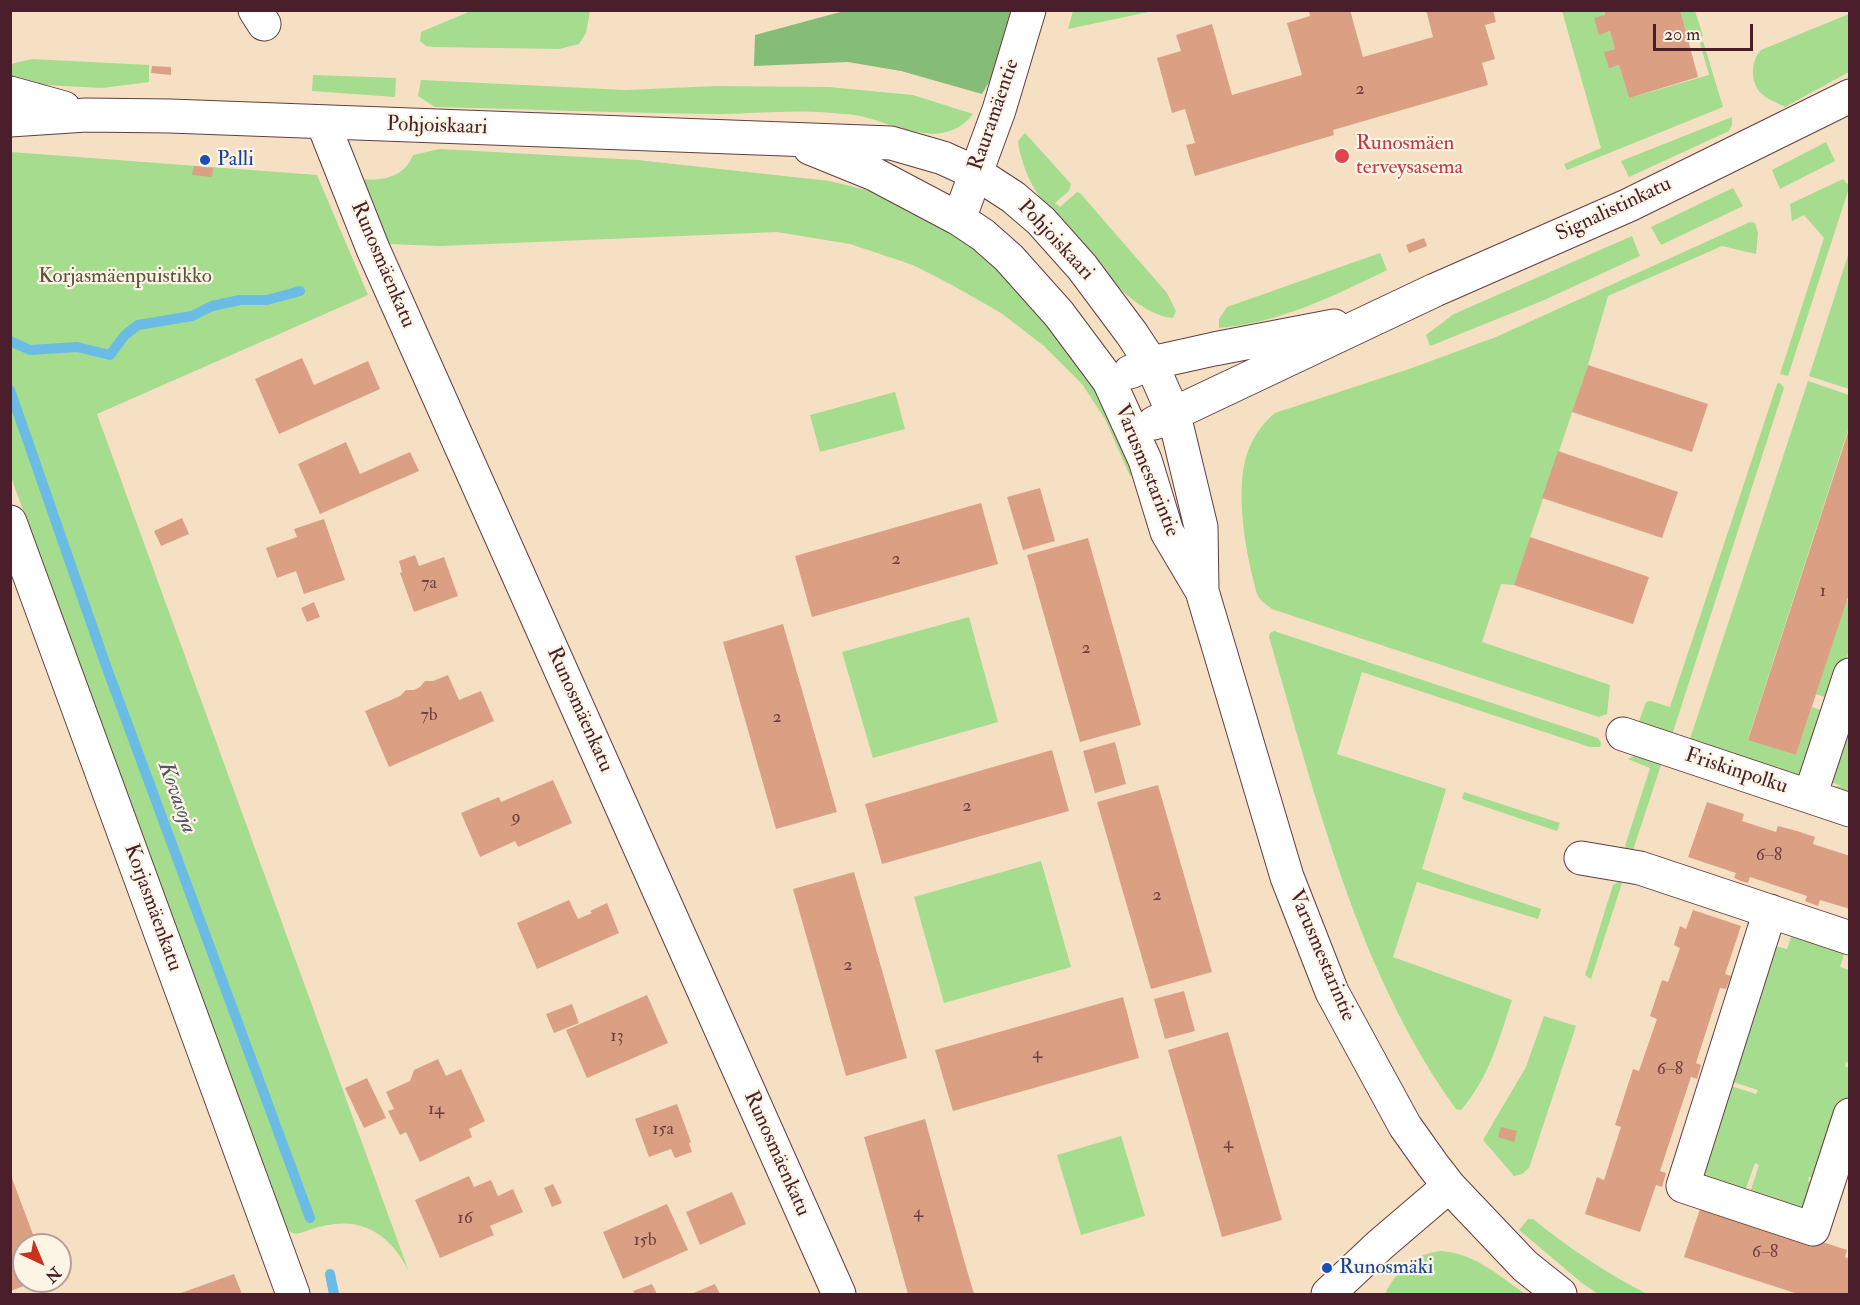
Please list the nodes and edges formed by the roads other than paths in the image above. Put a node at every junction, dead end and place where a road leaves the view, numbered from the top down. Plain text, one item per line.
1 (1029, 10) edge
2 (10, 93) edge
3 (1850, 96) edge
4 (86, 115) junction
5 (10, 120) edge
6 (323, 123) junction
7 (788, 139) junction
8 (976, 173) junction
9 (959, 219) junction
10 (1376, 318) junction
11 (1150, 363) junction
12 (1109, 381) junction
13 (1174, 415) junction
14 (1133, 431) junction
15 (10, 522) edge
16 (1202, 591) junction
17 (1850, 675) edge
18 (1623, 734) dead end
19 (1810, 796) junction
20 (1850, 810) edge
21 (1581, 858) dead end
22 (1770, 911) junction
23 (1850, 938) edge
24 (1850, 1115) edge
25 (1449, 1186) junction
26 (293, 1294) edge
27 (839, 1294) edge
28 (1328, 1294) edge
29 (1560, 1294) edge

1 - 8 street, Rauramäentie
2 - 4 street, Pohjoiskaari
3 - 10 street, Signalistinkatu
4 - 5 street, Pohjoiskaari
4 - 6 street, Pohjoiskaari
6 - 7 street, Pohjoiskaari
6 - 27 street, Runosmäenkatu
7 - 8 street, Pohjoiskaari
7 - 9 street, Pohjoiskaari
8 - 9 street, Rauramäentie
8 - 11 street, Pohjoiskaari
9 - 12 street, Pohjoiskaari
10 - 11 street, Signalistinkatu
10 - 13 street, Signalistinkatu
11 - 12 street, Signalistinkatu
11 - 13 street, Varusmestarintie
12 - 14 street, Varusmestarintie
13 - 14 street, Signalistinkatu
13 - 16 street, Varusmestarintie
14 - 16 street, Varusmestarintie
15 - 26 street, Korjasmäenkatu
16 - 25 street, Varusmestarintie
17 - 19 street
18 - 19 street, Friskinpolku
19 - 20 street, Friskinpolku
21 - 22 street
22 - 23 street
22 - 24 street
25 - 28 street
25 - 29 street, Varusmestarintie

